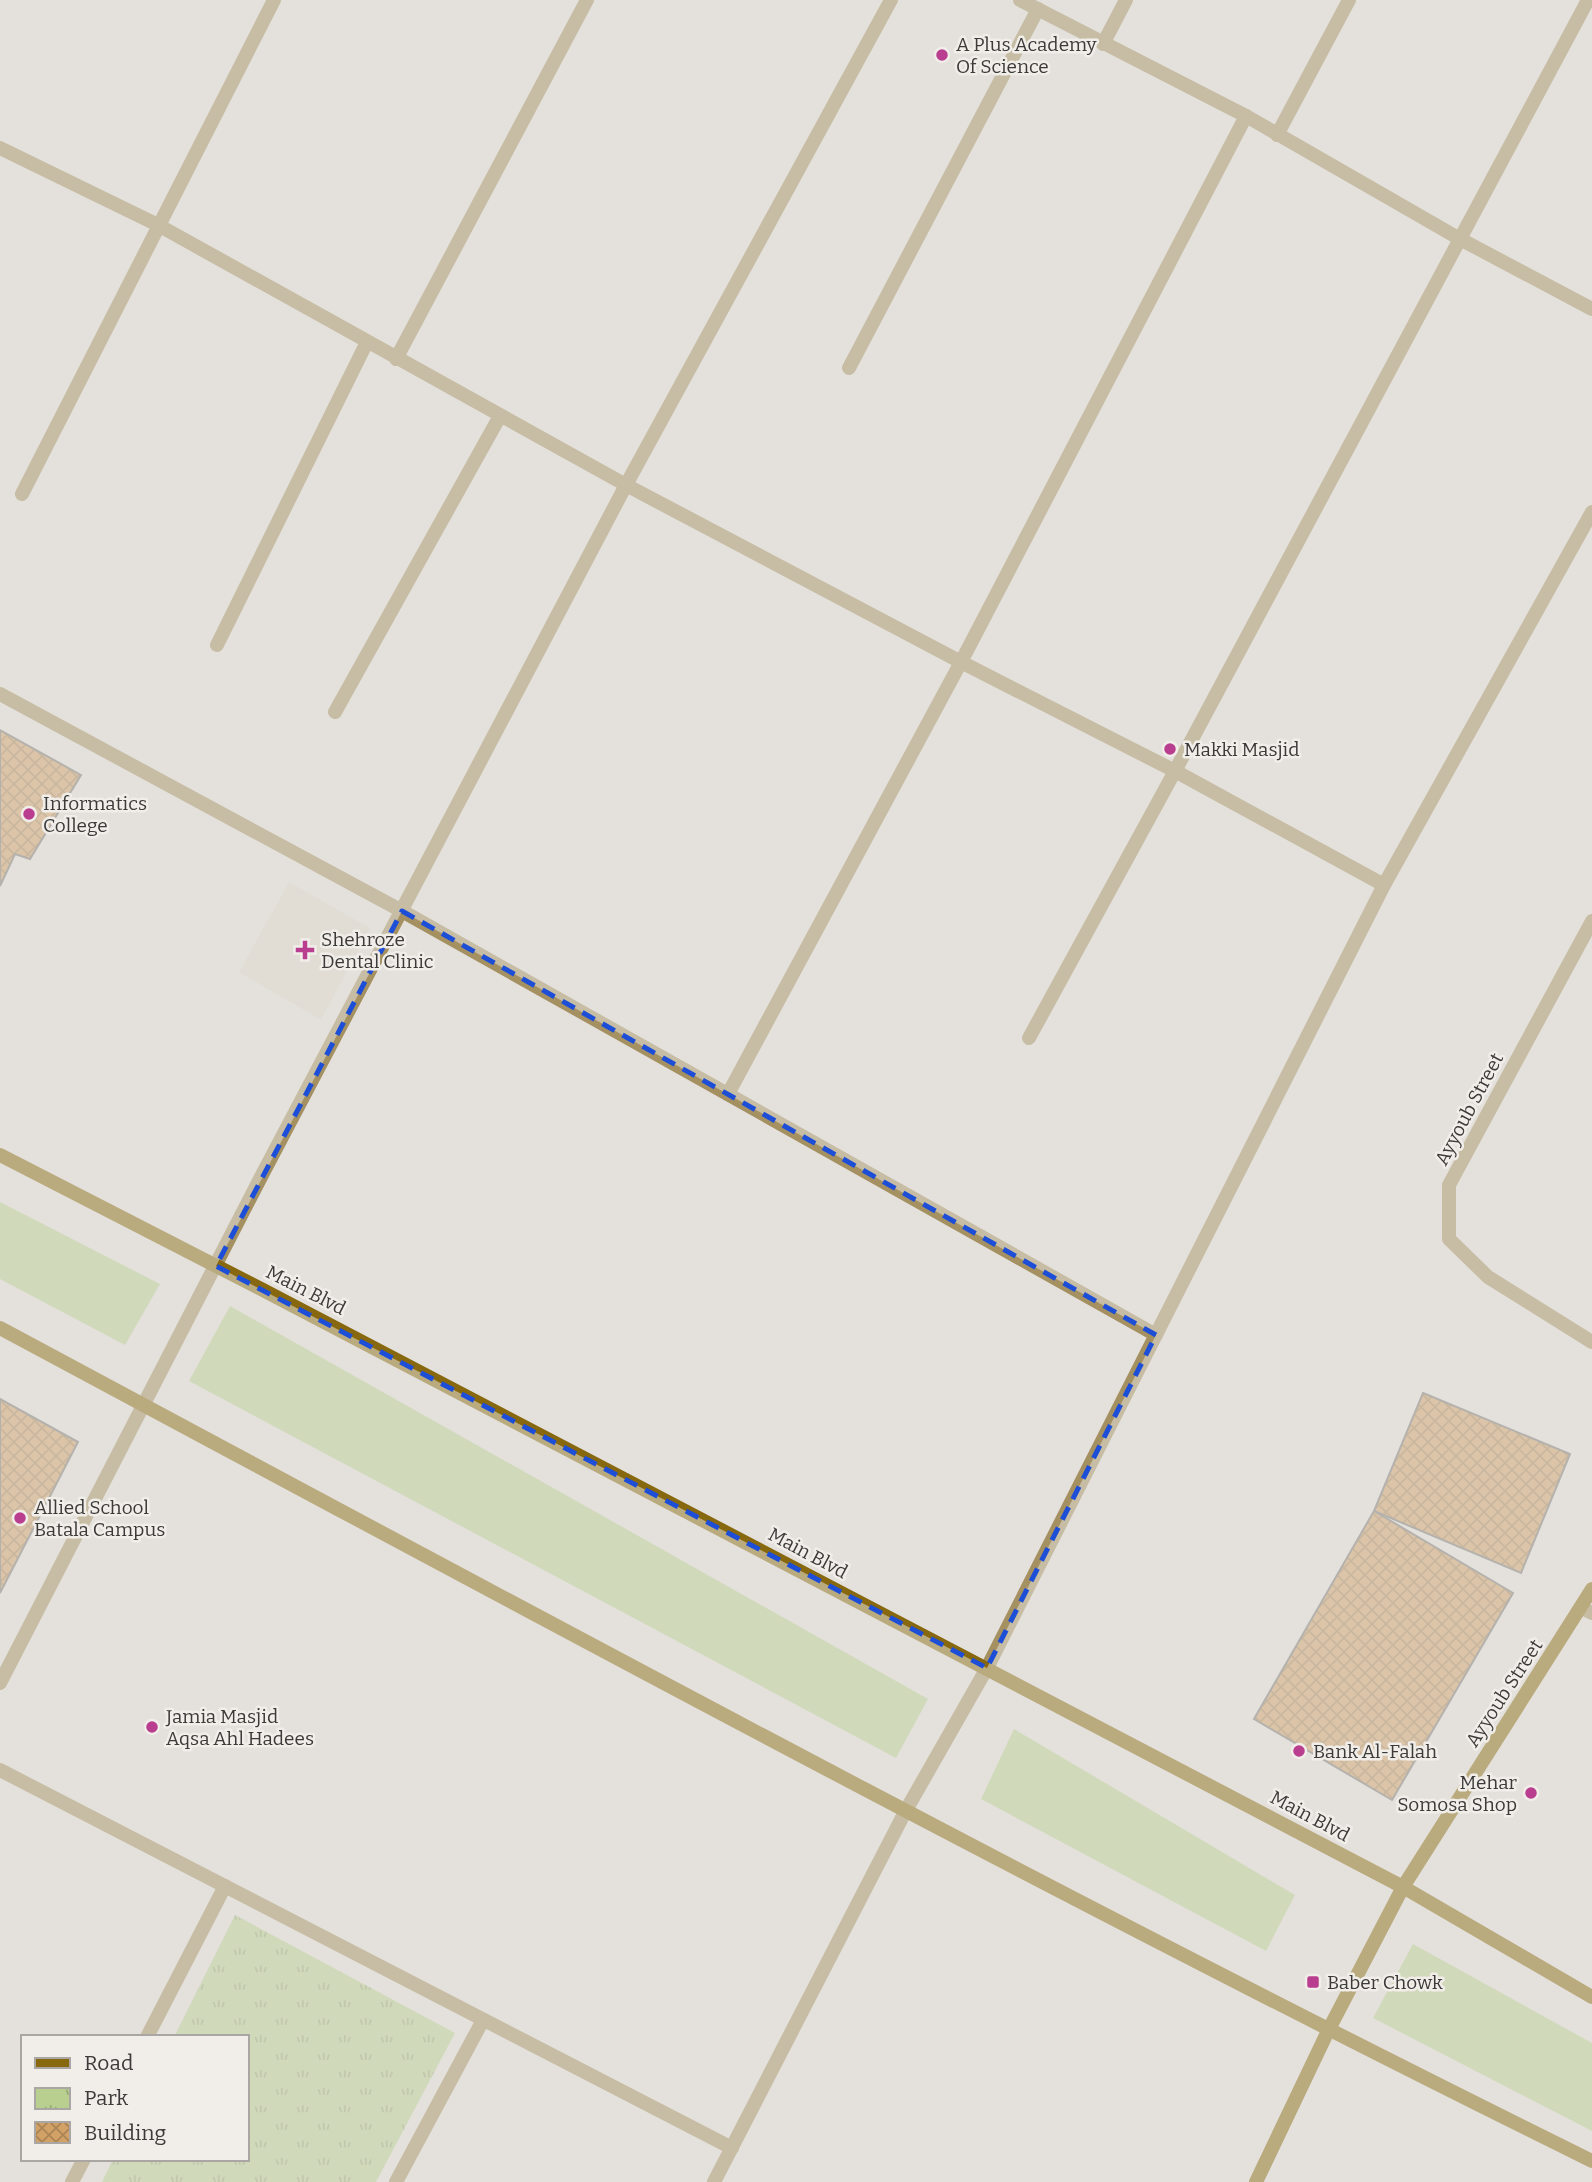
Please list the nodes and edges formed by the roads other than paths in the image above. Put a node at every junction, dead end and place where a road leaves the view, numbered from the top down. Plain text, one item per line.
1 (274, 0) edge
2 (587, 0) edge
3 (891, 0) edge
4 (1020, 0) edge
5 (1126, 0) edge
6 (1349, 0) edge
7 (1587, 0) edge
8 (1038, 9) junction
9 (1103, 44) junction
10 (1246, 116) junction
11 (1278, 135) junction
12 (0, 148) edge
13 (158, 225) junction
14 (1460, 239) junction
15 (1592, 309) edge
16 (367, 342) junction
17 (397, 359) junction
18 (849, 368) dead end
19 (500, 416) junction
20 (626, 485) junction
21 (22, 494) dead end
22 (1592, 512) edge
23 (216, 645) dead end
24 (961, 662) junction
25 (0, 694) edge
26 (335, 712) dead end
27 (1175, 771) junction
28 (1384, 886) junction
29 (402, 911) junction
30 (1592, 921) edge
31 (1030, 1038) dead end
32 (728, 1094) junction
33 (0, 1156) edge
34 (216, 1266) junction
35 (0, 1328) edge
36 (1156, 1335) junction
37 (1592, 1342) edge
38 (143, 1404) junction
39 (1592, 1590) edge
40 (1587, 1610) edge
41 (987, 1668) junction
42 (0, 1682) edge
43 (0, 1770) edge
44 (905, 1812) junction
45 (225, 1886) junction
46 (1403, 1887) junction
47 (1592, 1997) edge
48 (484, 2020) junction
49 (1328, 2031) junction
50 (148, 2035) edge
51 (732, 2148) junction
52 (83, 2161) edge
53 (1592, 2161) edge
54 (72, 2182) edge
55 (396, 2182) edge
56 (714, 2182) edge
57 (1255, 2182) edge

1 - 13 street
2 - 17 street
3 - 20 street
4 - 8 street
5 - 9 street
6 - 11 street
7 - 14 street
8 - 9 street
8 - 18 street
9 - 10 street
10 - 11 street
10 - 24 street
11 - 14 street
12 - 13 street
13 - 16 street
13 - 21 street
14 - 15 street
14 - 27 street
16 - 17 street
16 - 23 street
17 - 19 street
19 - 20 street
19 - 26 street
20 - 24 street
20 - 29 street
22 - 28 street
24 - 27 street
24 - 32 street
25 - 29 street
27 - 28 street
27 - 31 street
28 - 36 street
29 - 32 street
29 - 34 street
30 - 37 street, Ayyoub Street
32 - 36 street
33 - 34 main road, Main Blvd
34 - 38 street
34 - 41 main road, Main Blvd
35 - 38 main road
36 - 41 street
38 - 42 street
38 - 44 main road
39 - 40 main road, Ayyoub Street
40 - 46 main road, Ayyoub Street
41 - 44 street
41 - 46 main road, Main Blvd
43 - 45 street
44 - 49 main road
44 - 51 street
45 - 48 street
45 - 50 street
46 - 47 main road, Main Blvd
46 - 49 main road, Ayyoub Street
48 - 51 street
48 - 55 street
49 - 53 main road
49 - 57 main road, Ayyoub Street
51 - 56 street
52 - 54 street

